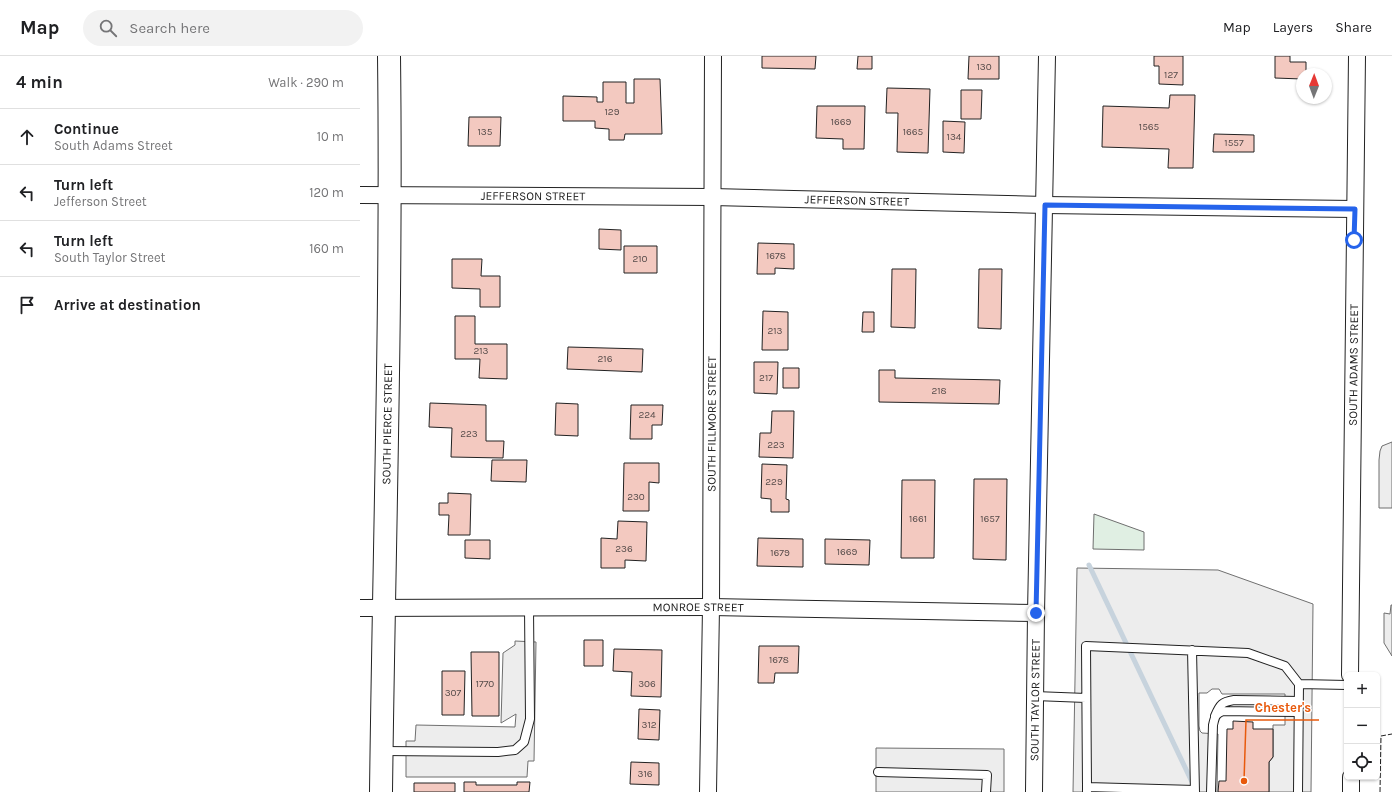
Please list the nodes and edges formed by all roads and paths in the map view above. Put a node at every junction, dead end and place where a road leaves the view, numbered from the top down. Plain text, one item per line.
1 (389, 56) edge
2 (713, 56) edge
3 (1047, 56) edge
4 (1357, 56) edge
5 (360, 195) edge
6 (391, 195) junction
7 (712, 197) junction
8 (1045, 205) junction
9 (1355, 209) junction
10 (711, 607) junction
11 (360, 608) edge
12 (383, 608) junction
13 (529, 608) junction
14 (1036, 613) junction
15 (1192, 650) junction
16 (1350, 672) edge
17 (1299, 684) junction
18 (1344, 685) edge
19 (1035, 696) junction
20 (1086, 698) junction
21 (1298, 701) junction
22 (1298, 712) junction
23 (1215, 716) junction
24 (382, 751) junction
25 (878, 772) dead end
26 (1350, 780) edge
27 (1087, 790) edge
28 (1195, 791) edge
29 (382, 792) edge
30 (708, 792) edge
31 (986, 792) edge
32 (1034, 792) edge
33 (1211, 792) edge
34 (1298, 792) edge
35 (1350, 792) edge

1 - 6 main road, SOUTH PIERCE STREET
2 - 7 street, SOUTH FILLMORE STREET
3 - 8 street, SOUTH TAYLOR STREET
4 - 9 street, SOUTH ADAMS STREET
5 - 6 street, JEFFERSON STREET
6 - 7 street, JEFFERSON STREET
6 - 12 main road, SOUTH PIERCE STREET
7 - 8 street, JEFFERSON STREET
7 - 10 street, SOUTH FILLMORE STREET
8 - 9 street, JEFFERSON STREET
8 - 14 street, SOUTH TAYLOR STREET
9 - 16 street, SOUTH ADAMS STREET
10 - 13 street, MONROE STREET
10 - 14 street, MONROE STREET
10 - 30 street, SOUTH FILLMORE STREET
11 - 12 street, MONROE STREET
12 - 13 street, MONROE STREET
12 - 24 main road, SOUTH PIERCE STREET
13 - 24 lane
14 - 19 street, SOUTH TAYLOR STREET
15 - 17 lane
15 - 20 lane
15 - 28 lane
17 - 18 lane
17 - 21 lane
19 - 20 lane
19 - 32 street, SOUTH TAYLOR STREET
20 - 27 lane
21 - 22 lane
21 - 23 lane
22 - 23 lane
22 - 34 lane
23 - 33 lane
24 - 29 main road, SOUTH PIERCE STREET
25 - 31 lane
26 - 35 street
27 - 28 lane

